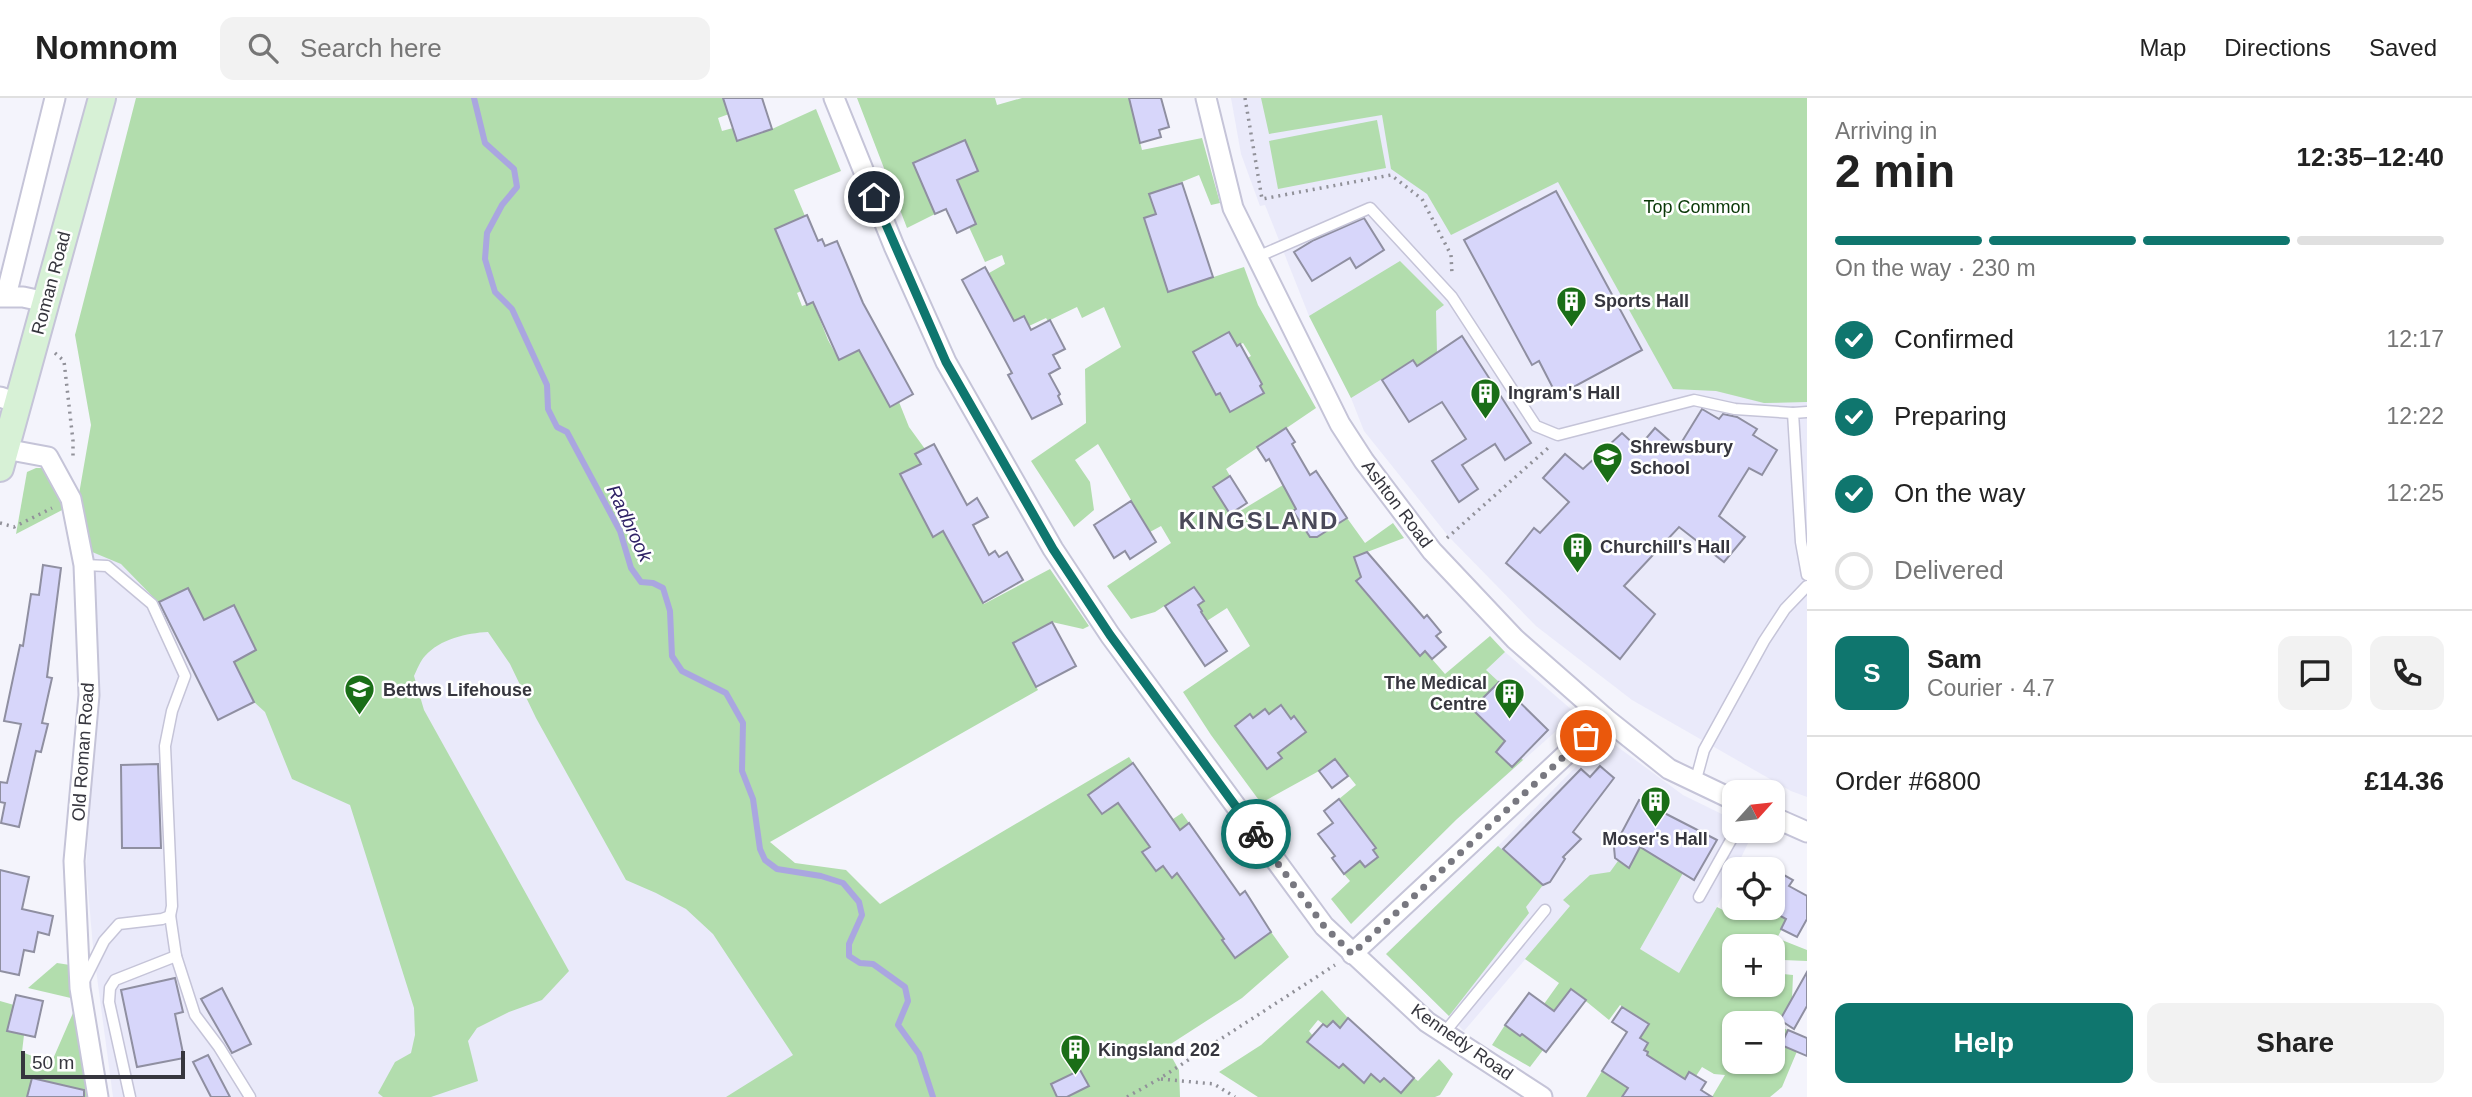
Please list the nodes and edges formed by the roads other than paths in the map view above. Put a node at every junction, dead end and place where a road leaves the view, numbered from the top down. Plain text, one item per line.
1 (55, 98) edge
2 (102, 98) edge
3 (834, 98) edge
4 (1206, 98) edge
5 (1257, 257) junction
6 (3, 297) edge
7 (46, 302) junction
8 (9, 400) edge
9 (1793, 412) junction
10 (1807, 412) edge
11 (3, 459) edge
12 (84, 565) junction
13 (1807, 575) edge
14 (1807, 586) edge
15 (1605, 718) junction
16 (1695, 783) junction
17 (1722, 795) edge
18 (1785, 822) edge
19 (1807, 832) edge
20 (1730, 844) edge
21 (1699, 897) dead end
22 (1545, 910) dead end
23 (170, 915) junction
24 (1352, 954) junction
25 (176, 956) junction
26 (80, 988) junction
27 (1444, 1033) junction
28 (246, 1096) edge
29 (98, 1097) edge
30 (130, 1097) edge
31 (1542, 1097) edge

1 - 6 street
2 - 7 main road, Roman Road
3 - 24 street, Kennedy Road
4 - 5 street, Ashton Road
5 - 9 lane
5 - 15 street, Ashton Road
6 - 7 street
7 - 8 main road, Roman Road
8 - 11 main road, Roman Road
9 - 10 lane
9 - 13 lane
11 - 12 street, Old Roman Road
12 - 23 lane
12 - 26 street, Old Roman Road
14 - 16 lane
15 - 16 street, Ashton Road
15 - 24 street
16 - 17 street, Ashton Road
18 - 19 street
20 - 21 lane
22 - 27 lane
23 - 25 lane
23 - 26 lane
24 - 27 street, Kennedy Road
25 - 28 lane
25 - 30 lane
26 - 29 street, Old Roman Road
27 - 31 street, Kennedy Road

